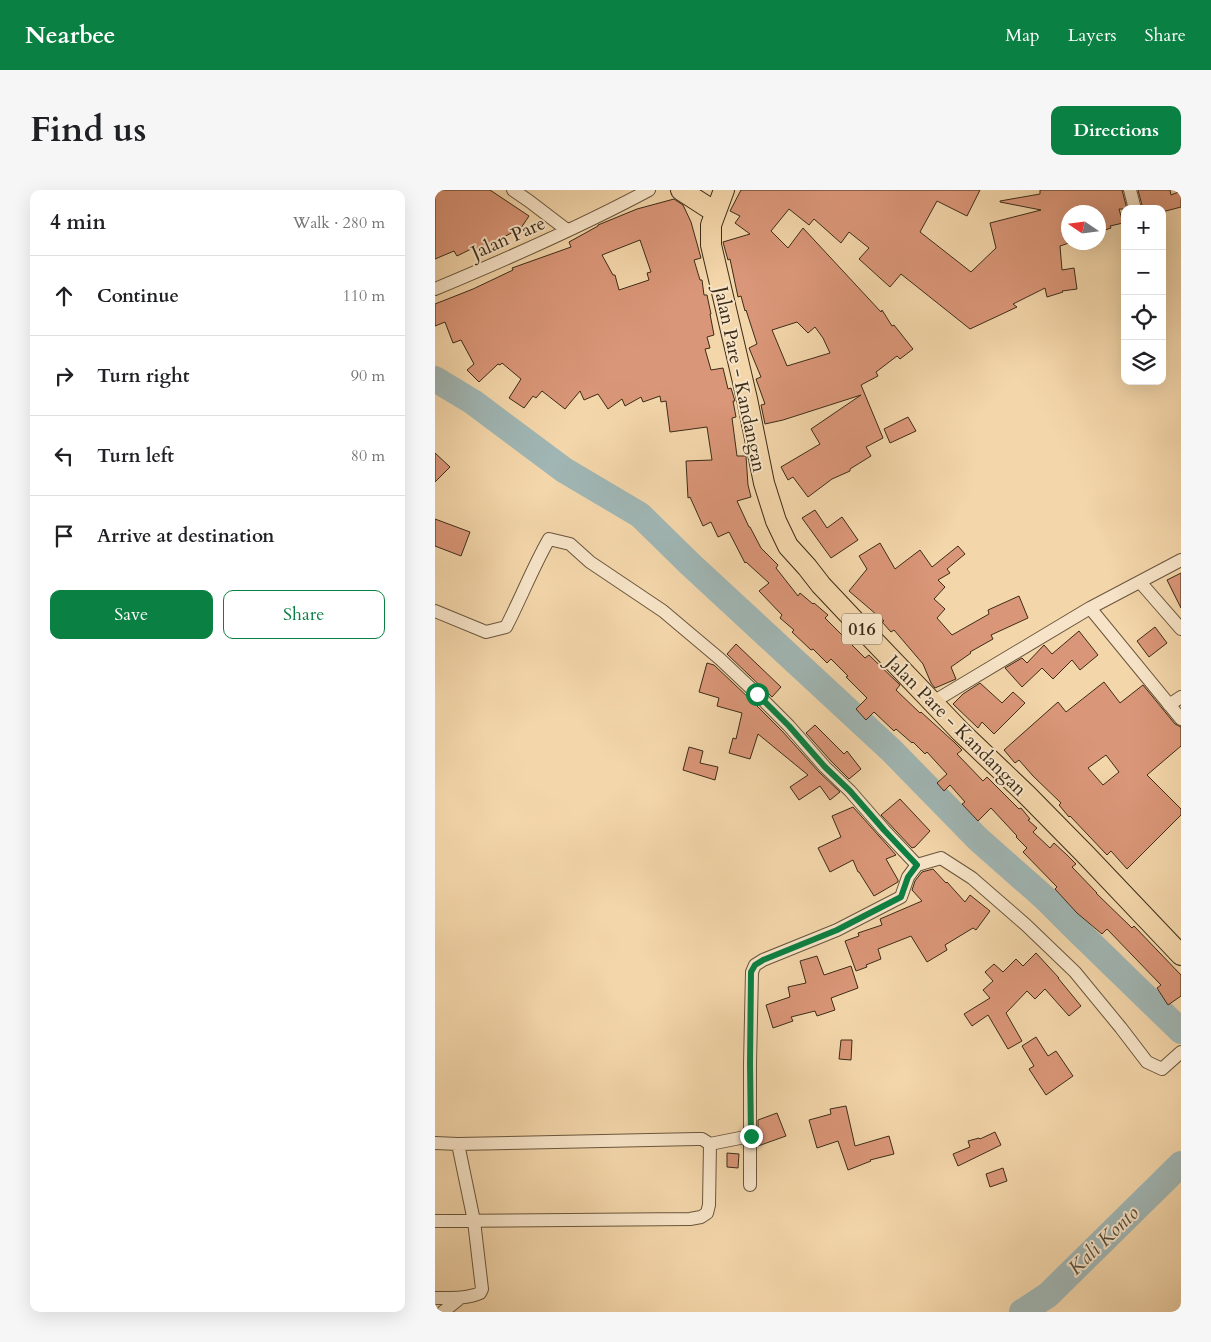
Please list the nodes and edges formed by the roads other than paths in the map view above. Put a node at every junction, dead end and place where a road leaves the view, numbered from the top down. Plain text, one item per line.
1 (513, 190) edge
2 (649, 190) edge
3 (681, 190) edge
4 (724, 190) edge
5 (1130, 190) edge
6 (1134, 205) edge
7 (715, 212) junction
8 (567, 230) junction
9 (435, 289) edge
10 (1181, 560) edge
11 (1141, 582) junction
12 (1090, 608) junction
13 (435, 611) edge
14 (1181, 629) edge
15 (1181, 697) edge
16 (933, 702) junction
17 (1169, 705) junction
18 (1181, 719) edge
19 (917, 865) junction
20 (1180, 952) edge
21 (1181, 1052) edge
22 (751, 1136) junction
23 (435, 1143) edge
24 (458, 1144) junction
25 (710, 1144) junction
26 (750, 1185) dead end
27 (435, 1221) edge
28 (474, 1221) junction
29 (435, 1298) edge
30 (460, 1298) junction
31 (443, 1312) edge

1 - 8 street
2 - 8 street, Jalan Pare
3 - 7 main road
4 - 7 main road, Jalan Pare - Kandangan
5 - 6 street
7 - 16 main road, Jalan Pare - Kandangan / 016
8 - 9 street, Jalan Pare
10 - 11 street
11 - 12 street
11 - 14 street
12 - 16 street
12 - 17 street
13 - 19 street
15 - 17 street
16 - 20 main road, Jalan Pare - Kandangan / 016
17 - 18 street
19 - 21 street
19 - 22 street
22 - 25 street
22 - 26 street
23 - 24 street
24 - 25 street
24 - 28 street
25 - 28 street
27 - 28 street
28 - 30 street
29 - 30 street
30 - 31 street

